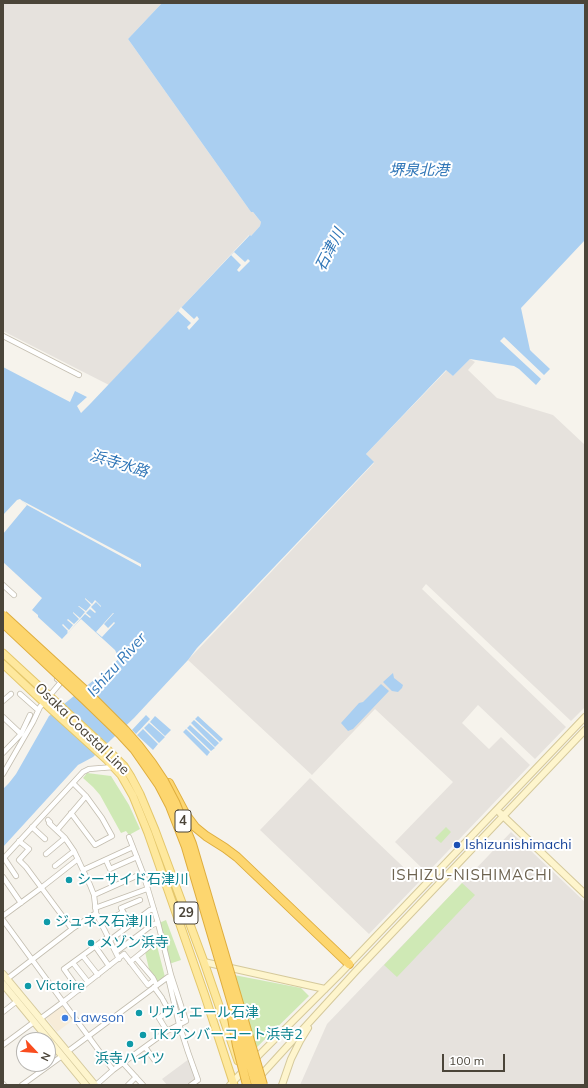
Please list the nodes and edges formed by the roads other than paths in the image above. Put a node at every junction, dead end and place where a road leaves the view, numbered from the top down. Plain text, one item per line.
1 (3, 336) edge
2 (79, 375) dead end
3 (3, 585) edge
4 (14, 595) dead end
5 (3, 615) edge
6 (3, 624) edge
7 (3, 628) edge
8 (3, 653) edge
9 (3, 664) edge
10 (11, 694) dead end
11 (20, 694) dead end
12 (50, 696) junction
13 (3, 701) edge
14 (44, 703) junction
15 (38, 710) junction
16 (30, 715) dead end
17 (3, 717) edge
18 (585, 717) edge
19 (125, 730) junction
20 (585, 730) edge
21 (21, 734) junction
22 (3, 752) edge
23 (106, 753) junction
24 (114, 767) junction
25 (3, 774) edge
26 (73, 783) junction
27 (86, 796) junction
28 (496, 809) junction
29 (72, 814) junction
30 (503, 816) junction
31 (48, 820) dead end
32 (32, 827) junction
33 (57, 830) junction
34 (129, 837) dead end
35 (65, 838) junction
36 (46, 839) dead end
37 (19, 841) junction
38 (133, 847) junction
39 (74, 851) junction
40 (46, 854) dead end
41 (137, 857) junction
42 (3, 859) edge
43 (78, 859) junction
44 (106, 860) junction
45 (55, 866) dead end
46 (83, 870) junction
47 (143, 873) junction
48 (16, 876) dead end
49 (3, 877) edge
50 (41, 888) junction
51 (147, 889) junction
52 (585, 894) edge
53 (94, 895) junction
54 (140, 900) dead end
55 (21, 903) junction
56 (154, 909) junction
57 (96, 910) junction
58 (205, 910) junction
59 (123, 912) junction
60 (3, 916) edge
61 (126, 917) dead end
62 (3, 920) edge
63 (158, 923) junction
64 (102, 924) junction
65 (72, 929) junction
66 (109, 938) junction
67 (162, 939) junction
68 (95, 946) junction
69 (116, 952) junction
70 (83, 956) junction
71 (136, 958) junction
72 (119, 959) junction
73 (32, 960) junction
74 (130, 962) junction
75 (204, 962) junction
76 (73, 963) junction
77 (349, 964) junction
78 (110, 966) junction
79 (356, 971) junction
80 (98, 975) junction
81 (4, 979) edge
82 (88, 982) junction
83 (155, 984) junction
84 (325, 989) junction
85 (79, 990) junction
86 (17, 1001) junction
87 (328, 1001) junction
88 (63, 1002) junction
89 (175, 1006) junction
90 (168, 1011) junction
91 (3, 1012) edge
92 (37, 1020) junction
93 (180, 1024) junction
94 (167, 1031) junction
95 (88, 1036) junction
96 (3, 1045) edge
97 (145, 1047) junction
98 (65, 1054) junction
99 (155, 1061) dead end
100 (123, 1063) junction
101 (113, 1070) junction
102 (242, 1072) junction
103 (136, 1077) junction
104 (232, 1084) edge
105 (22, 1085) edge
106 (86, 1085) edge
107 (95, 1085) edge
108 (128, 1085) edge
109 (143, 1085) edge
110 (191, 1085) edge
111 (248, 1085) edge
112 (252, 1085) edge
113 (256, 1085) edge
114 (263, 1085) edge
115 (282, 1085) edge

1 - 2 street
3 - 4 street
5 - 19 highway, 4, bridge
6 - 58 highway, 4, bridge
7 - 12 street
8 - 12 main road, Osaka Coastal Line / 29
9 - 14 main road, Osaka Coastal Line / 29
10 - 13 street
11 - 15 street
12 - 14 street
12 - 23 main road, Osaka Coastal Line / 29
14 - 15 street
14 - 23 main road, Osaka Coastal Line / 29
15 - 25 street
16 - 21 street
17 - 21 street
18 - 28 street
19 - 77 highway, bridge
19 - 114 highway, 4, bridge
20 - 30 street
21 - 22 street
23 - 24 main road, Osaka Coastal Line / 29
23 - 75 main road, Osaka Coastal Line / 29
24 - 26 street
24 - 104 main road, Osaka Coastal Line / 29
26 - 27 street
26 - 32 street
27 - 29 street
27 - 29 street
28 - 30 street
28 - 77 street
29 - 33 street
30 - 52 street
30 - 79 street
31 - 33 street
32 - 36 street
32 - 37 street
33 - 35 street
34 - 38 street
35 - 39 street
35 - 40 street
37 - 42 street
37 - 50 street
38 - 41 street
38 - 44 street
39 - 43 street
39 - 45 street
41 - 44 street
41 - 47 street
42 - 48 street
43 - 46 street
43 - 50 street
44 - 46 street
46 - 53 street
47 - 51 street
47 - 53 street
49 - 55 street
50 - 55 street
50 - 65 street
51 - 56 street
51 - 57 street
53 - 57 street
54 - 59 street
55 - 60 street
56 - 63 street
56 - 66 street
57 - 64 street
57 - 65 street
58 - 111 highway, bridge
58 - 113 highway, 4, bridge
59 - 61 street
59 - 64 street
62 - 73 street
63 - 67 street
63 - 69 street
64 - 66 street
65 - 73 street
66 - 68 street
66 - 69 street
67 - 71 street
67 - 93 street
68 - 70 street
68 - 78 street
69 - 72 street
70 - 76 street
70 - 80 street
71 - 74 street
71 - 83 street
72 - 74 street
72 - 78 street
73 - 81 street
73 - 88 street
74 - 83 street
75 - 84 street
75 - 102 main road, Osaka Coastal Line / 29
76 - 82 street
76 - 85 street
77 - 79 street
77 - 84 street
78 - 80 street
79 - 87 street
80 - 82 street
81 - 86 street
81 - 92 street
82 - 85 street
83 - 89 street
83 - 90 street
83 - 95 street
84 - 102 street
85 - 88 street
86 - 91 street
86 - 92 street
87 - 112 street
87 - 115 street
88 - 92 street
88 - 95 street
89 - 90 street
89 - 93 street
90 - 94 street
92 - 96 street
92 - 98 street
93 - 94 street
93 - 110 street
94 - 97 street
95 - 98 street
95 - 101 street
97 - 99 street
97 - 100 street
98 - 105 street
98 - 106 street
98 - 107 street
100 - 101 street
100 - 103 street
101 - 107 street
102 - 104 street
102 - 111 main road, Osaka Coastal Line / 29
103 - 108 street
103 - 109 street

